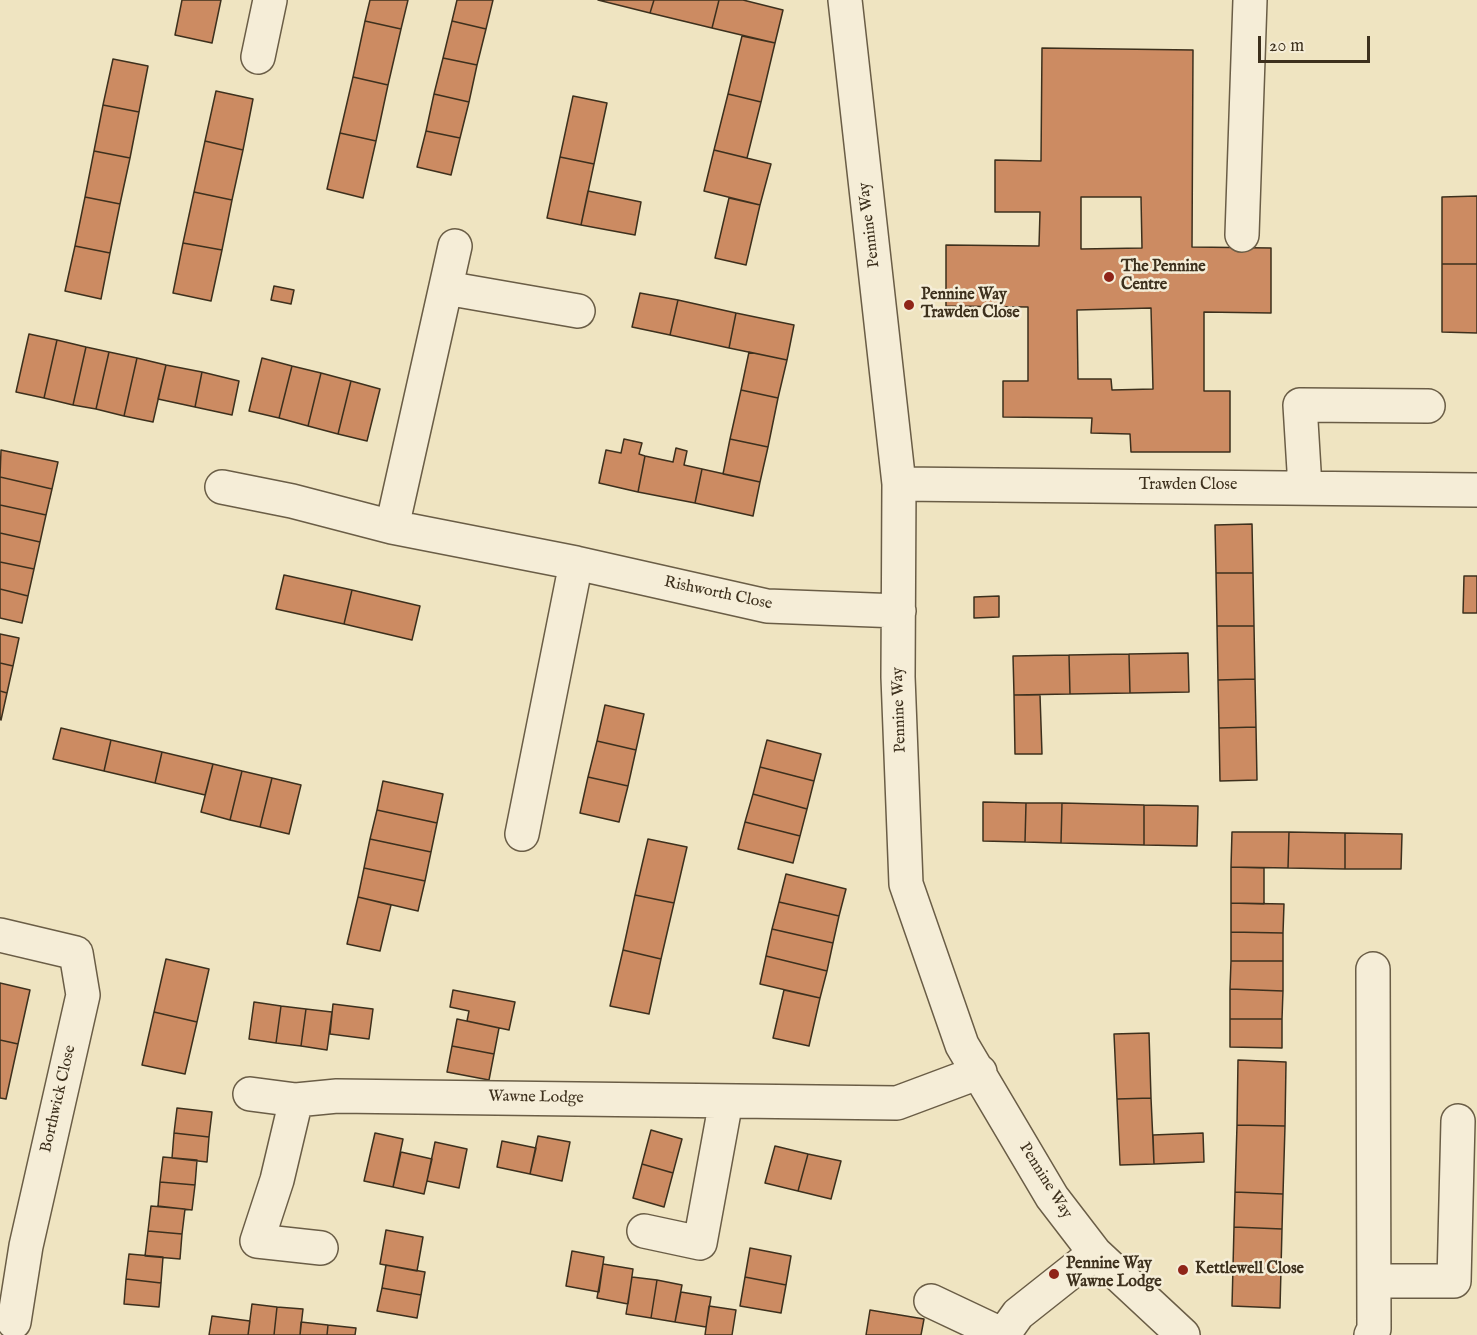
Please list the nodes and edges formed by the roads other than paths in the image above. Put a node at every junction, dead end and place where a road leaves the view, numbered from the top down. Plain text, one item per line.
1 (270, 0) edge
2 (845, 0) edge
3 (1250, 0) edge
4 (258, 57) dead end
5 (1242, 235) dead end
6 (454, 246) dead end
7 (446, 288) junction
8 (578, 311) dead end
9 (1428, 406) dead end
10 (899, 484) junction
11 (222, 487) dead end
12 (1305, 487) junction
13 (1477, 490) edge
14 (392, 527) junction
15 (576, 563) junction
16 (899, 611) junction
17 (522, 834) dead end
18 (0, 935) edge
19 (1373, 969) dead end
20 (980, 1072) junction
21 (250, 1094) dead end
22 (296, 1100) junction
23 (726, 1101) junction
24 (1458, 1121) dead end
25 (644, 1231) dead end
26 (321, 1248) dead end
27 (1095, 1253) junction
28 (1374, 1281) junction
29 (931, 1301) dead end
30 (14, 1322) dead end
31 (1003, 1335) edge
32 (1184, 1335) edge
33 (1371, 1335) edge

1 - 4 street
2 - 10 street, Pennine Way
3 - 5 street
6 - 7 street
7 - 8 street
7 - 14 street
9 - 12 street
10 - 12 street, Trawden Close
10 - 16 street, Pennine Way
11 - 14 street, Rishworth Close
12 - 13 street, Trawden Close
14 - 15 street, Rishworth Close
15 - 16 street, Rishworth Close
15 - 17 street
16 - 20 street, Pennine Way
18 - 30 street, Borthwick Close
19 - 28 street
20 - 23 street, Wawne Lodge
20 - 27 street, Pennine Way
21 - 22 street, Wawne Lodge
22 - 23 street, Wawne Lodge
22 - 26 street
23 - 25 street
24 - 28 street
27 - 31 street
27 - 32 street, Pennine Way
28 - 33 street
29 - 31 street

